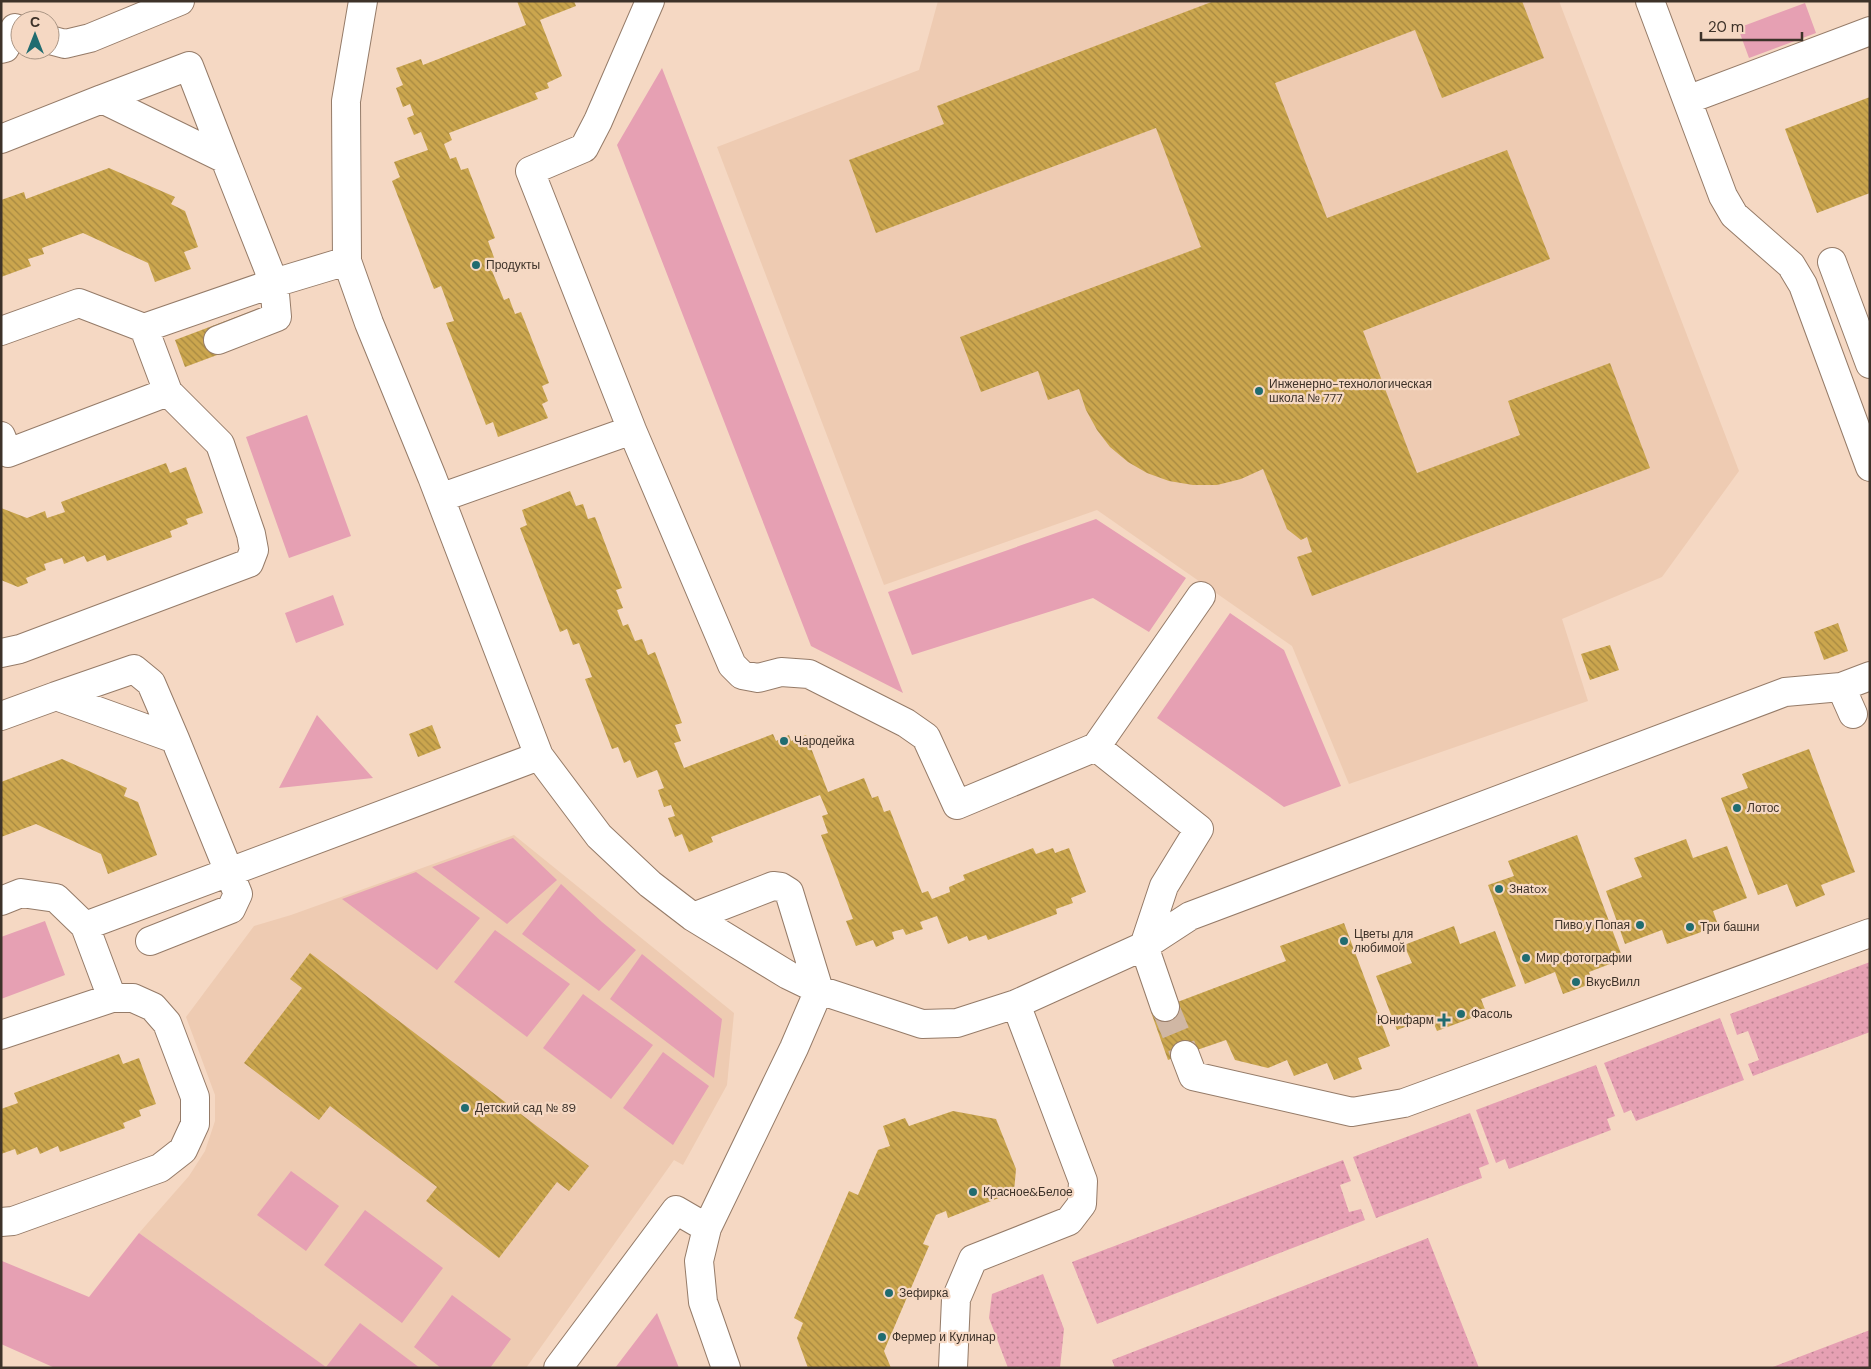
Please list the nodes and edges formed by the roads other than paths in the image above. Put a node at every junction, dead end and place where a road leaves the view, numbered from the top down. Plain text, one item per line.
1 (180, 1) edge
2 (363, 1) edge
3 (650, 1) edge
4 (1650, 1) edge
5 (1870, 31) edge
6 (60, 42) edge
7 (102, 99) junction
8 (1687, 100) junction
9 (1, 139) edge
10 (225, 159) junction
11 (347, 261) junction
12 (1832, 262) dead end
13 (274, 283) junction
14 (144, 328) junction
15 (1, 332) edge
16 (218, 340) dead end
17 (1870, 364) edge
18 (168, 392) junction
19 (632, 430) junction
20 (1, 436) edge
21 (1870, 467) edge
22 (440, 498) junction
23 (1201, 596) dead end
24 (1, 653) edge
25 (1870, 676) edge
26 (1842, 687) junction
27 (56, 696) junction
28 (1853, 714) dead end
29 (1, 716) edge
30 (175, 739) junction
31 (1096, 747) junction
32 (539, 756) junction
33 (230, 872) junction
34 (1, 901) edge
35 (693, 917) junction
36 (85, 926) junction
37 (1870, 933) edge
38 (150, 941) dead end
39 (1144, 946) junction
40 (819, 990) junction
41 (112, 998) junction
42 (1016, 1004) junction
43 (1166, 1007) tunnel mouth
44 (1, 1035) edge
45 (1185, 1055) tunnel mouth
46 (1, 1222) edge
47 (707, 1228) junction
48 (558, 1368) edge
49 (726, 1368) edge
50 (953, 1368) edge

1 - 6 lane
2 - 11 lane
3 - 19 lane
4 - 8 lane
5 - 8 lane
7 - 9 lane
7 - 10 lane
7 - 10 lane
8 - 21 lane
10 - 13 lane
11 - 13 lane
11 - 22 lane
12 - 17 lane
13 - 14 lane
13 - 16 lane
14 - 15 lane
14 - 18 lane
18 - 20 lane
18 - 24 lane
19 - 22 lane
19 - 31 lane
22 - 32 lane
23 - 31 lane
25 - 26 lane
26 - 28 lane
26 - 39 lane
27 - 29 lane
27 - 30 lane
27 - 30 lane
30 - 33 lane
31 - 39 lane
32 - 33 lane
32 - 35 lane
33 - 36 lane
33 - 38 lane
34 - 36 lane
35 - 40 lane
35 - 40 lane
36 - 41 lane
37 - 45 lane
39 - 42 lane
39 - 43 lane
40 - 42 lane
40 - 47 lane
41 - 44 lane
41 - 46 lane
42 - 50 lane
47 - 48 lane
47 - 49 lane

